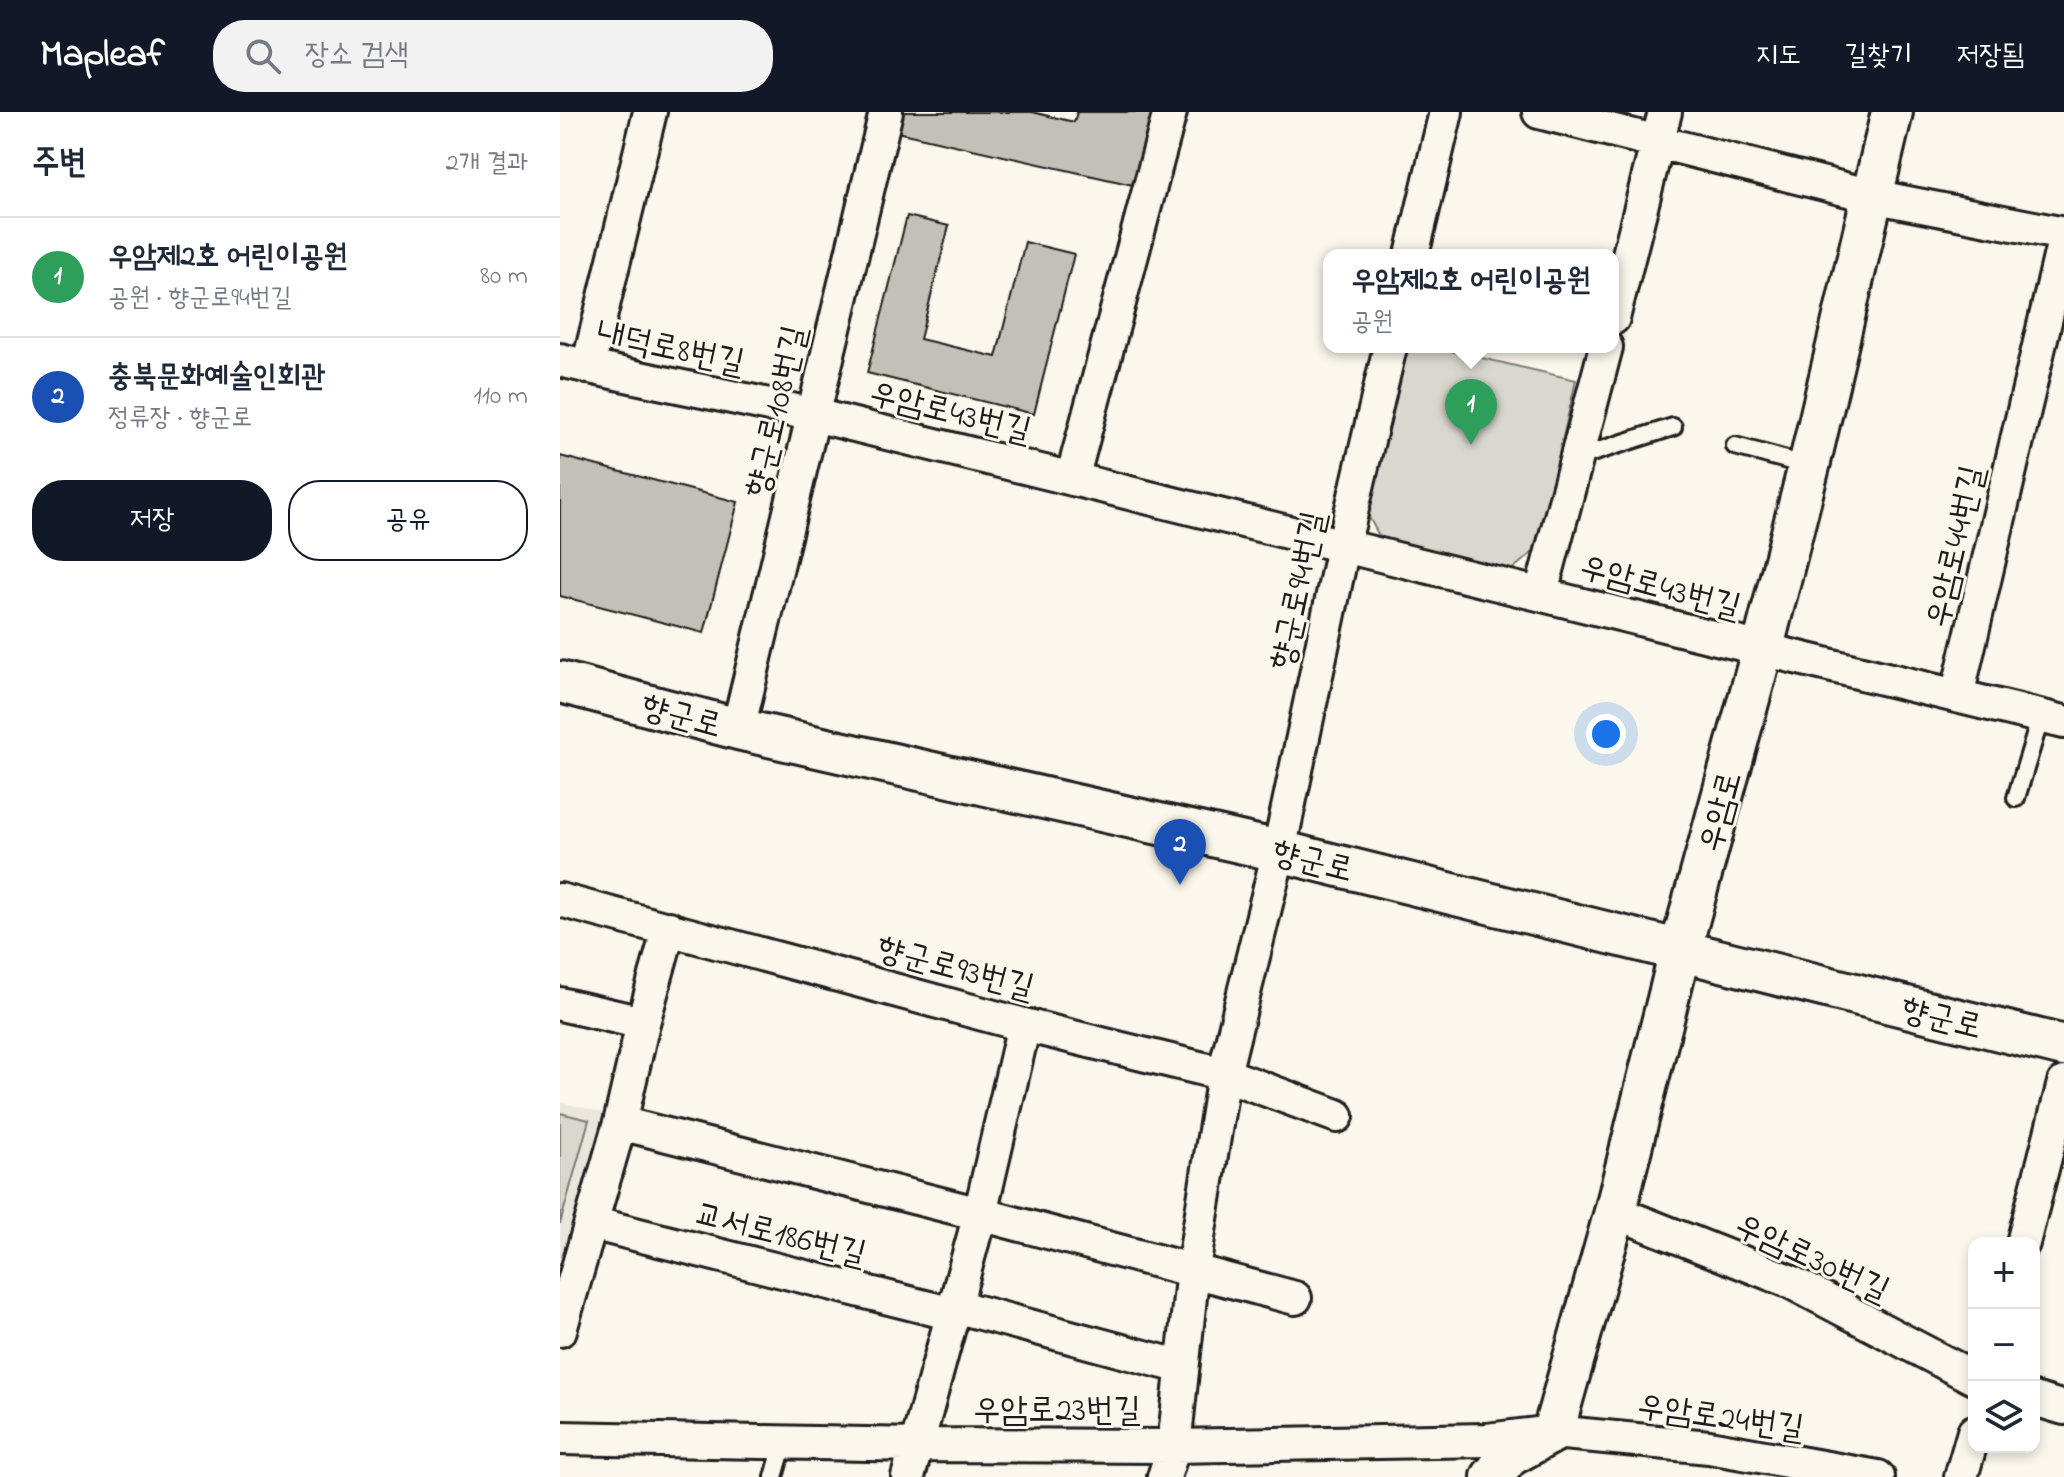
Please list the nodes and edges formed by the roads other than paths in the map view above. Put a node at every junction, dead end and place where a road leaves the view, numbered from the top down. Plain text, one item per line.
1 (650, 112) edge
2 (886, 112) edge
3 (1170, 112) edge
4 (1446, 112) edge
5 (1539, 112) edge
6 (1892, 112) edge
7 (1661, 127) edge
8 (1872, 196) junction
9 (2064, 237) edge
10 (1413, 249) edge
11 (1619, 294) edge
12 (1389, 353) edge
13 (1604, 353) edge
14 (574, 364) edge
15 (812, 415) junction
16 (1673, 427) dead end
17 (1735, 446) dead end
18 (1576, 458) junction
19 (1809, 466) junction
20 (1072, 479) junction
21 (1343, 547) junction
22 (1541, 593) junction
23 (1762, 651) junction
24 (560, 682) edge
25 (1957, 696) junction
26 (2052, 719) edge
27 (738, 729) junction
28 (2016, 798) dead end
29 (1279, 851) junction
30 (560, 900) edge
31 (669, 928) junction
32 (1680, 951) junction
33 (560, 1004) edge
34 (643, 1023) junction
35 (1024, 1025) junction
36 (2064, 1046) edge
37 (1224, 1074) junction
38 (2064, 1083) edge
39 (1337, 1116) dead end
40 (620, 1123) junction
41 (1615, 1212) junction
42 (980, 1214) junction
43 (591, 1223) junction
44 (2025, 1237) edge
45 (1193, 1269) junction
46 (1295, 1298) dead end
47 (954, 1310) junction
48 (560, 1330) edge
49 (1182, 1367) junction
50 (1968, 1375) edge
51 (2040, 1401) edge
52 (2064, 1408) edge
53 (1553, 1432) junction
54 (560, 1438) edge
55 (784, 1442) junction
56 (918, 1445) junction
57 (1174, 1446) junction
58 (1968, 1453) edge
59 (774, 1477) edge
60 (908, 1477) edge
61 (1164, 1477) edge
62 (1492, 1477) edge
63 (1878, 1477) edge
64 (1961, 1477) edge

1 - 14 street
2 - 15 street, 향군로108번길
3 - 20 street
4 - 10 street
5 - 7 street
6 - 8 street, 우암로
7 - 8 street
7 - 11 street
8 - 9 street
8 - 19 street, 우암로
9 - 25 street, 우암로44번길
12 - 21 street, 향군로94번길
13 - 18 street, 우암로43번길
14 - 15 street, 내덕로8번길
15 - 20 street, 우암로43번길
15 - 27 street, 향군로108번길
16 - 18 lane
17 - 19 lane
18 - 22 street, 우암로43번길
19 - 23 street, 우암로
20 - 21 street, 우암로43번길
21 - 22 street, 우암로43번길
21 - 29 street, 향군로94번길
22 - 23 street, 우암로43번길
23 - 25 street
23 - 32 street, 우암로
24 - 27 street, 향군로
25 - 26 street
26 - 28 lane
27 - 29 street, 향군로
29 - 32 street, 향군로
29 - 37 street
30 - 31 street, 향군로93번길
31 - 34 street
31 - 35 street, 향군로93번길
32 - 36 street, 향군로
32 - 41 street, 우암로
33 - 34 street
34 - 40 street
35 - 37 street, 향군로93번길
35 - 42 street
37 - 39 street, 향군로93번길
37 - 45 street
38 - 44 street
40 - 42 street, 교서로186번길
40 - 43 street
41 - 50 street, 우암로30번길
41 - 53 street, 우암로
42 - 45 street
42 - 47 street
43 - 47 street, 교서로186번길
43 - 48 street
45 - 46 street
45 - 49 street
47 - 49 street
47 - 56 street
49 - 57 street
51 - 52 street
53 - 57 street, 우암로23번길
53 - 62 street
53 - 63 street, 우암로24번길
54 - 55 street, 우암로23번길
55 - 56 street, 우암로23번길
55 - 59 lane
56 - 57 street, 우암로23번길
56 - 60 street
57 - 61 street
58 - 64 street

